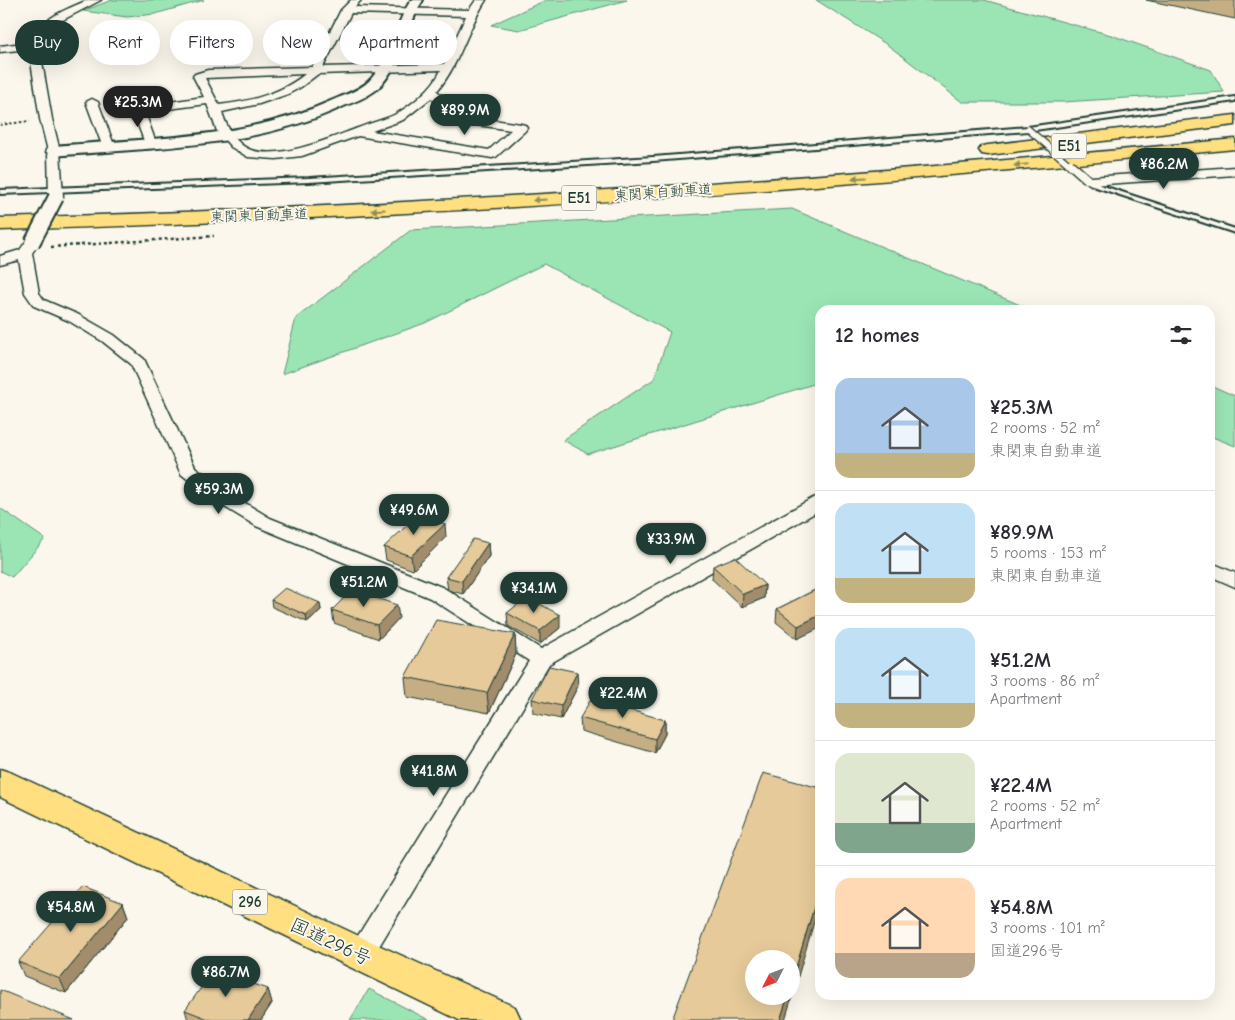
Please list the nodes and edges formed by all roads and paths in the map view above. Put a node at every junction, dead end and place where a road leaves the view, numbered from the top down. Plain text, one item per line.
1 (96, 0) edge
2 (356, 0) edge
3 (417, 0) edge
4 (481, 0) edge
5 (346, 10) junction
6 (408, 13) junction
7 (472, 13) junction
8 (55, 20) edge
9 (15, 47) edge
10 (0, 49) edge
11 (37, 65) edge
12 (448, 67) junction
13 (385, 69) junction
14 (314, 71) junction
15 (430, 92) junction
16 (1235, 99) edge
17 (92, 102) dead end
18 (213, 105) junction
19 (46, 119) junction
20 (1235, 120) edge
21 (0, 125) edge
22 (1028, 129) junction
23 (1235, 130) edge
24 (356, 132) junction
25 (226, 135) junction
26 (150, 142) junction
27 (108, 145) junction
28 (1235, 146) edge
29 (54, 151) junction
30 (902, 160) junction
31 (1235, 171) edge
32 (1089, 180) junction
33 (0, 192) edge
34 (56, 194) junction
35 (0, 206) edge
36 (0, 224) edge
37 (1235, 232) edge
38 (29, 248) junction
39 (0, 261) edge
40 (815, 505) edge
41 (1215, 571) edge
42 (1235, 582) edge
43 (541, 659) junction
44 (0, 782) edge
45 (360, 955) junction
46 (501, 1020) edge

1 - 8 street
2 - 5 street
3 - 6 street
4 - 7 street
5 - 6 street
5 - 14 street
6 - 7 street
6 - 13 street
7 - 12 street
9 - 10 street
11 - 19 street
12 - 13 street
12 - 15 street
13 - 14 street
13 - 25 street
14 - 18 street
14 - 18 street
15 - 24 street
15 - 24 street
16 - 22 lane
17 - 27 street
18 - 25 street
18 - 26 street
19 - 21 path
19 - 29 street
20 - 30 highway
22 - 32 lane, bridge
22 - 34 lane
23 - 30 highway, 東関東自動車道 / E51
24 - 25 street
25 - 26 street
26 - 27 street
27 - 29 street
28 -> 36 highway, 東関東自動車道 / E51
29 - 34 street
30 - 35 highway, 東関東自動車道 / E51
31 - 32 street
32 - 37 lane
33 - 34 lane
34 - 38 street, bridge
38 - 39 street
38 - 43 street
40 - 43 street
41 - 42 street
43 - 45 street
44 - 45 highway, 国道296号 / 296
45 - 46 highway, 国道296号 / 296

